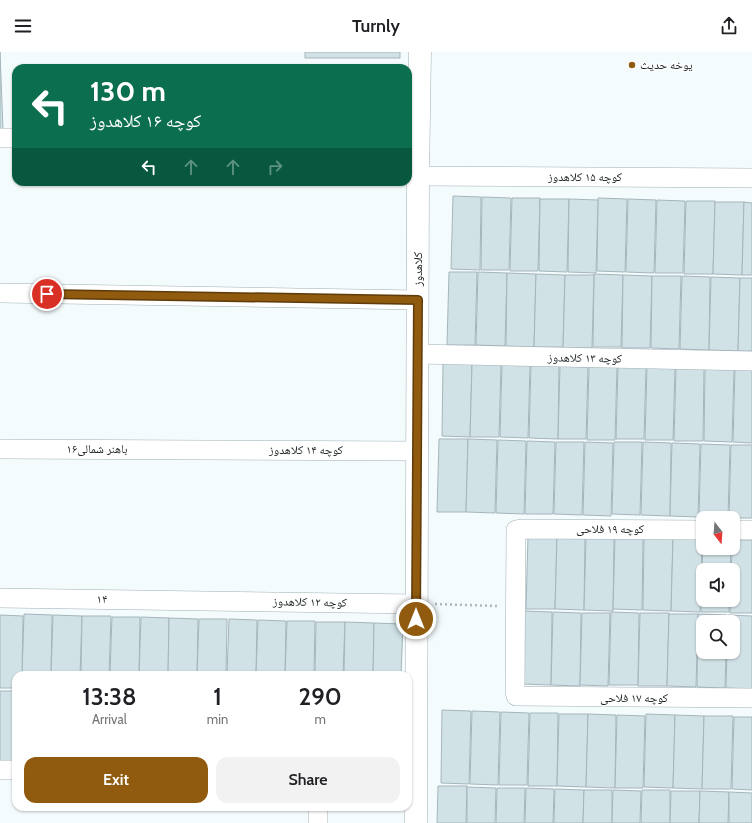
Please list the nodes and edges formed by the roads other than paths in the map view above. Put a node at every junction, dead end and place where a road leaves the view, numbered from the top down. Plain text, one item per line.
1 (420, 52) edge
2 (0, 138) edge
3 (12, 138) edge
4 (413, 145) edge
5 (418, 176) junction
6 (752, 178) edge
7 (0, 293) edge
8 (418, 300) junction
9 (417, 354) junction
10 (752, 362) edge
11 (0, 449) edge
12 (194, 450) joint
13 (417, 451) junction
14 (696, 530) edge
15 (740, 530) edge
16 (752, 530) edge
17 (0, 598) edge
18 (204, 601) joint
19 (416, 604) junction
20 (516, 696) joint
21 (752, 698) edge
22 (0, 770) edge
23 (12, 770) edge
24 (318, 811) edge
25 (318, 823) edge
26 (416, 823) edge

1 - 4 street, کلاهدوز
2 - 3 street
4 - 5 street, کلاهدوز
5 - 6 street, کوچه ۱۵ کلاهدوز
5 - 8 street, کلاهدوز
7 - 8 street
8 - 9 street, کلاهدوز
9 - 10 street, کوچه ۱۳ کلاهدوز
9 - 13 street, کلاهدوز
11 - 12 street, باهنر شمالی۱۶
12 - 13 street, کوچه ۱۴ کلاهدوز
13 - 19 street, کلاهدوز
14 - 20 street, کوچه ۱۹ فلاحی
15 - 16 street
17 - 18 street, ۱۴
18 - 19 street, کوچه ۱۲ کلاهدوز
19 - 26 street, کلاهدوز
20 - 21 street, کوچه ۱۷ فلاحی
22 - 23 street
24 - 25 street

